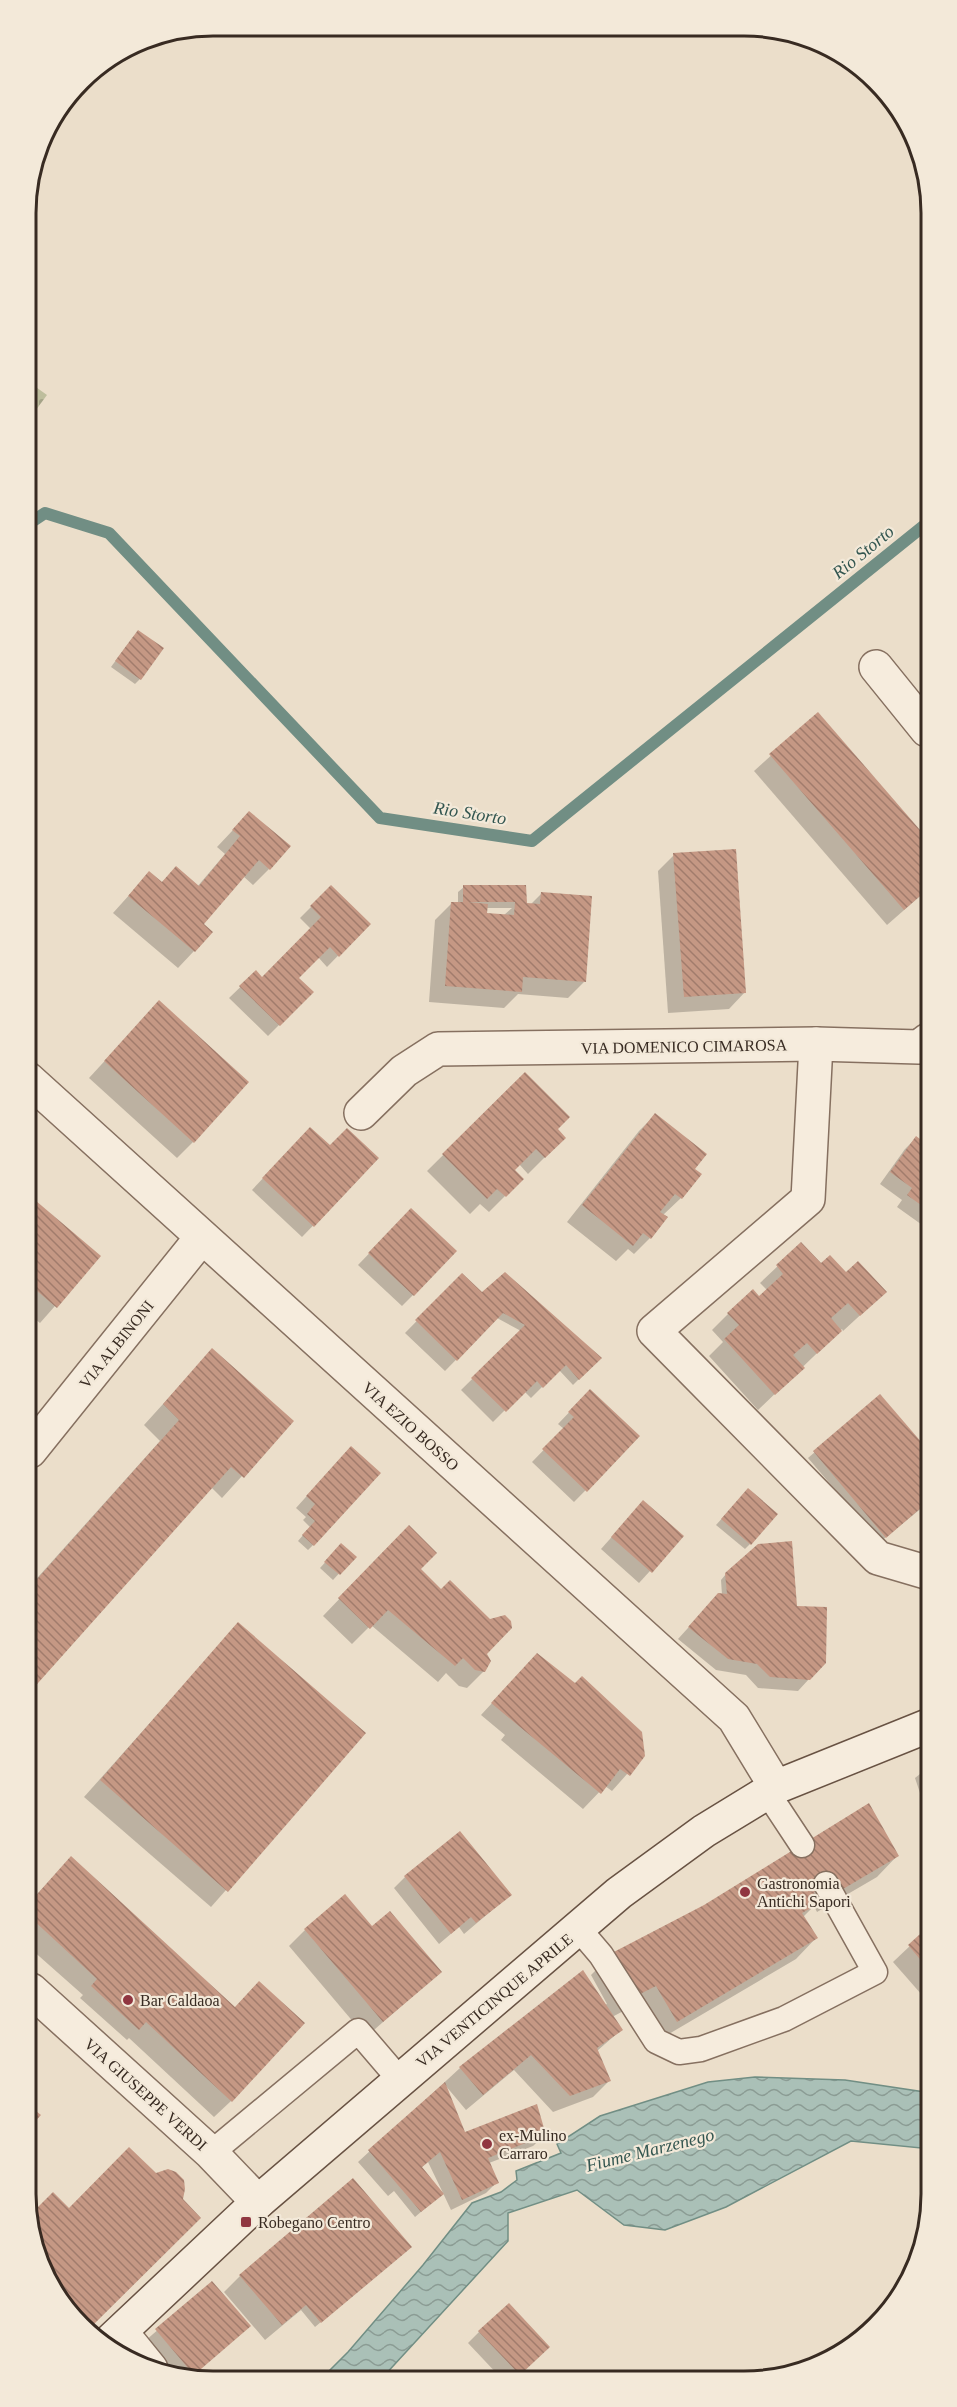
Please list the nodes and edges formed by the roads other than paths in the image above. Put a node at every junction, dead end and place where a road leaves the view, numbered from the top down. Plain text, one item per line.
1 (876, 667) dead end
2 (921, 723) edge
3 (816, 1044) junction
4 (921, 1045) edge
5 (36, 1085) edge
6 (361, 1113) dead end
7 (202, 1237) junction
8 (36, 1444) edge
9 (921, 1571) edge
10 (921, 1729) edge
11 (771, 1790) junction
12 (802, 1845) dead end
13 (826, 1884) dead end
14 (578, 1928) junction
15 (36, 1995) edge
16 (400, 2080) junction
17 (211, 2153) junction
18 (258, 2202) junction
19 (113, 2338) edge

1 - 2 street
3 - 4 street, VIA DOMENICO CIMAROSA
3 - 6 street, VIA DOMENICO CIMAROSA
3 - 9 street
5 - 7 street, VIA EZIO BOSSO
7 - 8 street, VIA ALBINONI
7 - 11 street, VIA EZIO BOSSO
10 - 11 street, VIA VENTICINQUE APRILE
11 - 12 lane
11 - 14 street, VIA VENTICINQUE APRILE
13 - 14 lane
14 - 16 street, VIA VENTICINQUE APRILE
15 - 17 street, VIA GIUSEPPE VERDI
16 - 17 lane
16 - 18 street, VIA VENTICINQUE APRILE
17 - 18 street, VIA GIUSEPPE VERDI
18 - 19 street, VIA VENTICINQUE APRILE

